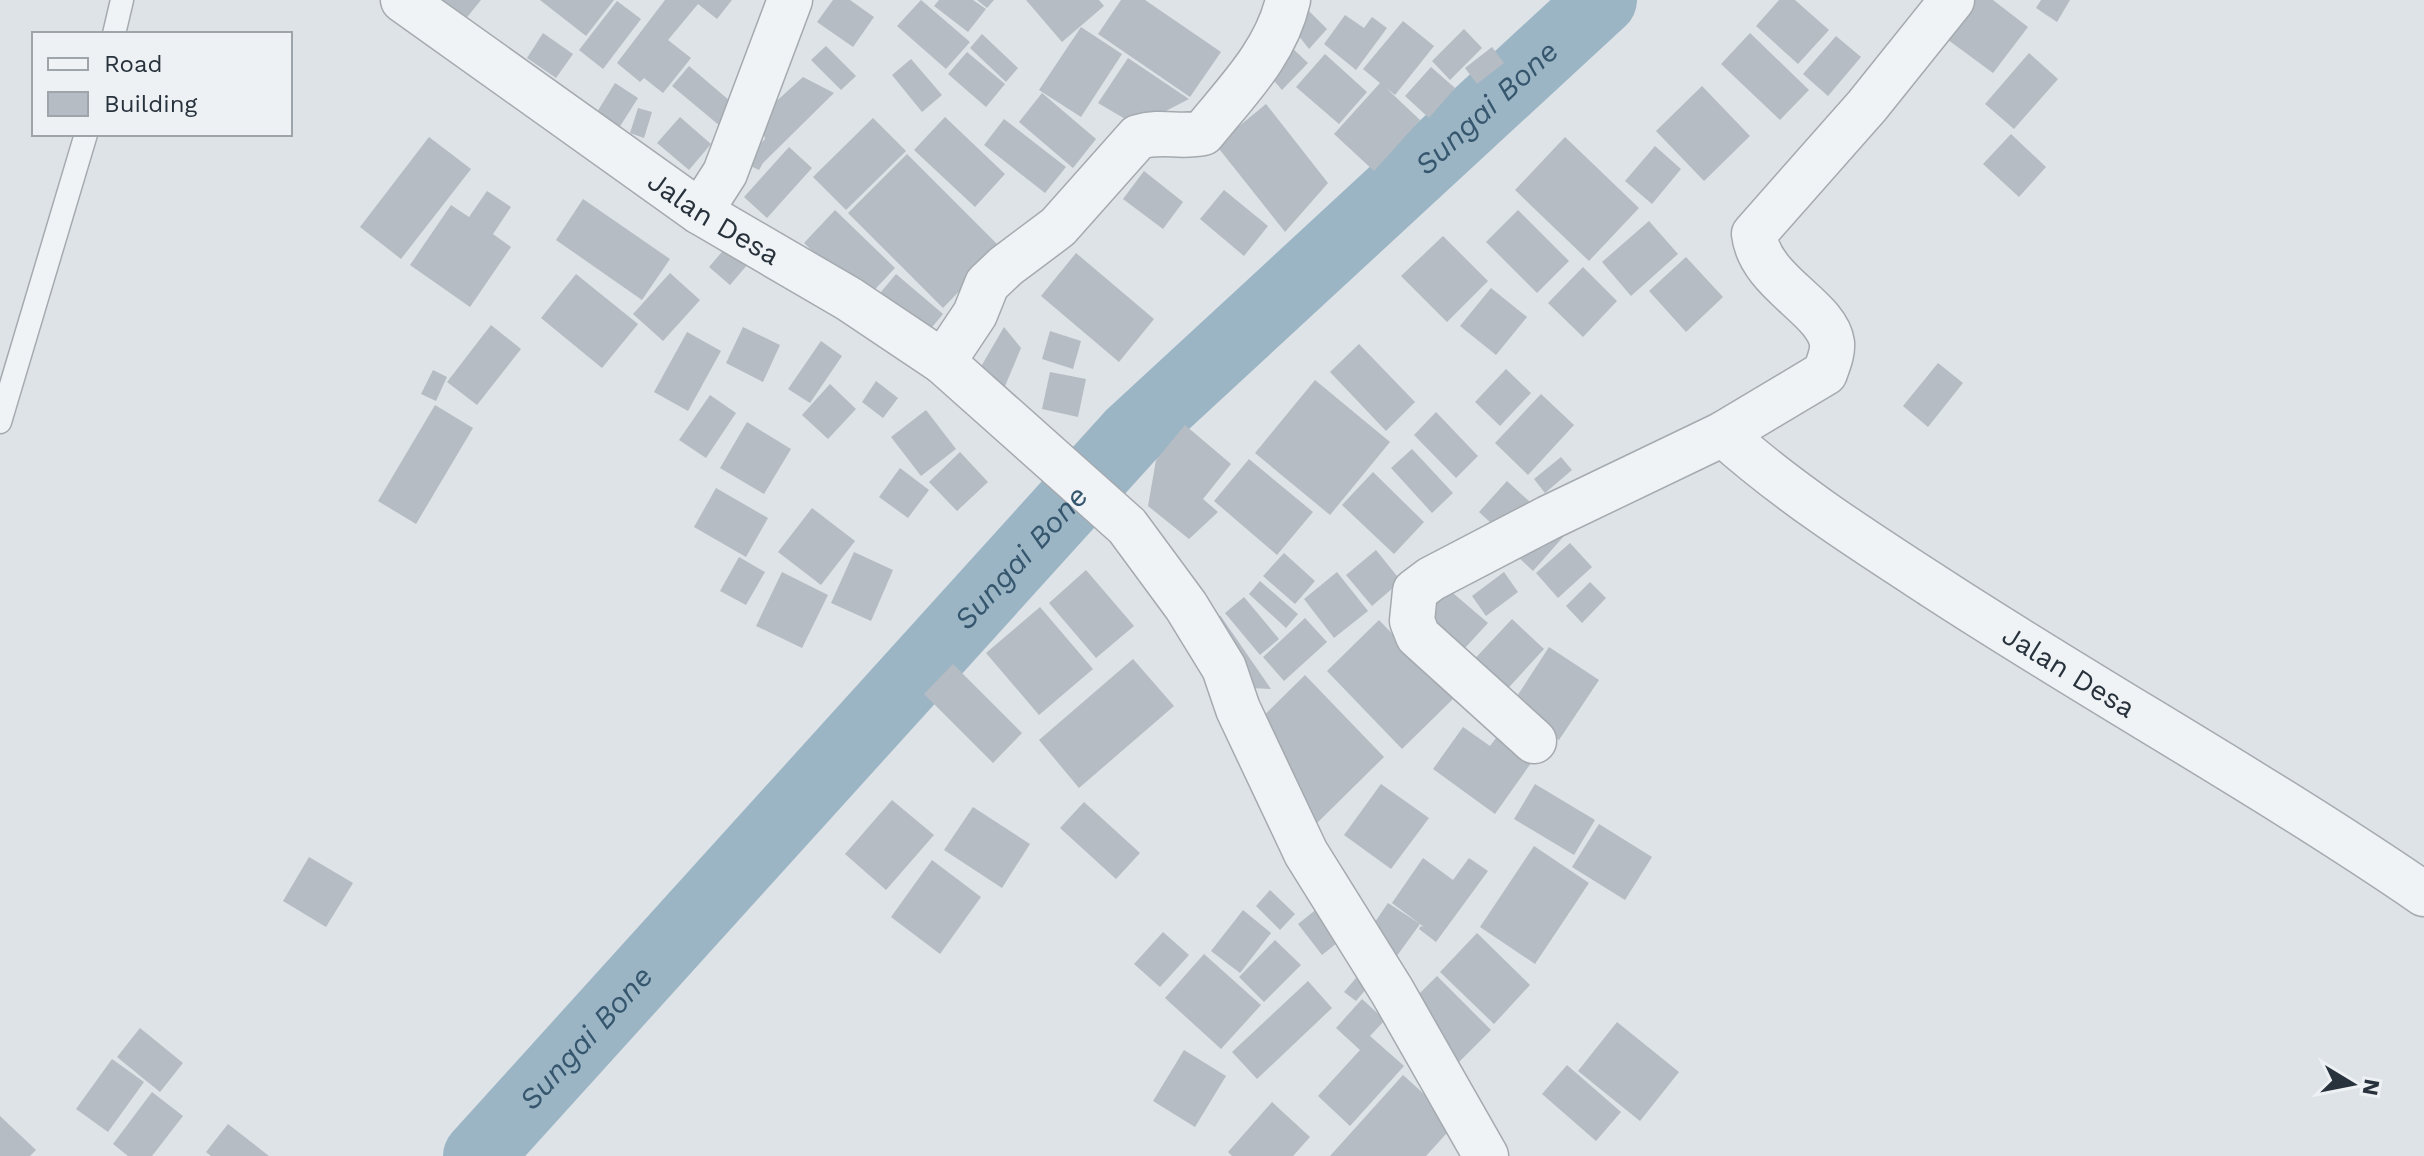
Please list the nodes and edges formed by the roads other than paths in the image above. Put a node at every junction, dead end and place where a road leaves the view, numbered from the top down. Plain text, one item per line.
1 (122, 0) edge
2 (403, 0) edge
3 (790, 0) edge
4 (1288, 0) edge
5 (1952, 0) edge
6 (114, 32) edge
7 (85, 136) edge
8 (700, 212) junction
9 (943, 362) junction
10 (0, 422) edge
11 (1723, 434) junction
12 (1534, 741) dead end
13 (2424, 894) edge
14 (1486, 1156) edge

1 - 6 lane
2 - 8 street, Jalan Desa
3 - 8 street
4 - 9 street
5 - 11 street
7 - 10 lane
8 - 9 street, Jalan Desa
9 - 14 street, Jalan Desa
11 - 12 street
11 - 13 street, Jalan Desa

